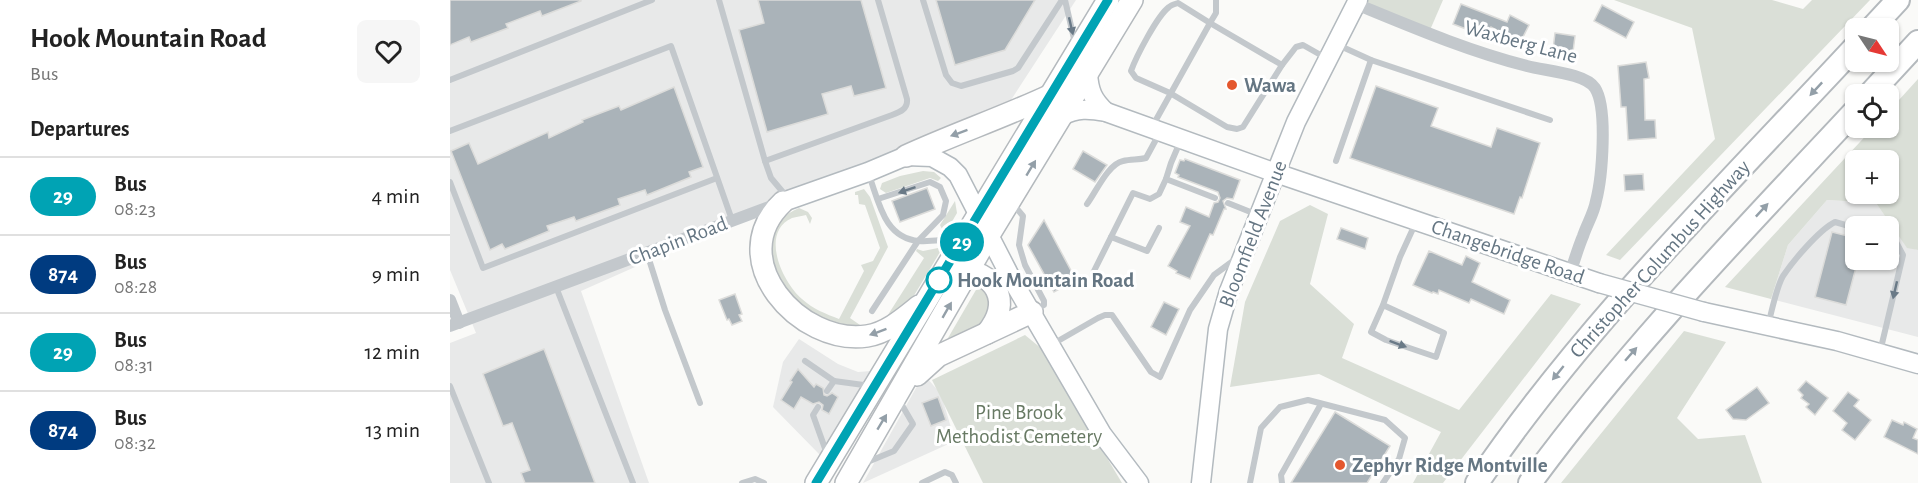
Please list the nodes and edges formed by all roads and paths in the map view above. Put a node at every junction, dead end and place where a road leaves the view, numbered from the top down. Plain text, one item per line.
1 (652, 0) edge
2 (719, 0) edge
3 (878, 0) edge
4 (923, 0) edge
5 (1063, 0) edge
6 (1108, 0) edge
7 (1132, 0) edge
8 (1216, 0) edge
9 (1898, 0) edge
10 (1357, 2) edge
11 (1881, 18) edge
12 (1210, 23) junction
13 (1918, 42) edge
14 (1331, 51) junction
15 (1077, 52) junction
16 (1845, 58) edge
17 (1371, 60) junction
18 (1282, 65) junction
19 (1088, 74) junction
20 (450, 80) edge
21 (1879, 84) edge
22 (1170, 93) junction
23 (1051, 94) junction
24 (1106, 112) junction
25 (1062, 116) junction
26 (1550, 120) dead end
27 (1845, 122) edge
28 (1156, 129) junction
29 (450, 131) edge
30 (1182, 139) junction
31 (906, 156) junction
32 (765, 161) junction
33 (1336, 161) dead end
34 (868, 172) junction
35 (1276, 173) junction
36 (717, 178) junction
37 (1166, 179) junction
38 (450, 182) edge
39 (1215, 198) dead end
40 (786, 200) junction
41 (878, 200) junction
42 (1010, 201) junction
43 (1228, 203) dead end
44 (1087, 204) dead end
45 (979, 214) junction
46 (1259, 215) junction
47 (732, 220) junction
48 (1416, 221) junction
49 (1845, 225) edge
50 (1159, 228) dead end
51 (989, 236) junction
52 (1111, 237) junction
53 (964, 239) junction
54 (918, 241) junction
55 (1899, 248) edge
56 (647, 252) junction
57 (1242, 254) junction
58 (946, 269) junction
59 (970, 270) junction
60 (1093, 273) dead end
61 (1570, 274) junction
62 (556, 286) junction
63 (450, 300) edge
64 (926, 300) junction
65 (1383, 305) junction
66 (872, 311) dead end
67 (1032, 312) junction
68 (455, 324) edge
69 (1768, 326) junction
70 (987, 333) junction
71 (1051, 345) junction
72 (1880, 353) junction
73 (805, 361) dead end
74 (1918, 364) edge
75 (834, 381) junction
76 (450, 386) edge
77 (874, 386) junction
78 (827, 391) dead end
79 (897, 397) junction
80 (700, 403) dead end
81 (1321, 404) junction
82 (818, 407) dead end
83 (829, 460) junction
84 (851, 475) edge
85 (1203, 478) edge
86 (1137, 482) edge
87 (489, 483) edge
88 (633, 483) edge
89 (742, 483) edge
90 (764, 483) edge
91 (816, 483) edge
92 (922, 483) edge
93 (956, 483) edge
94 (1194, 483) edge
95 (1250, 483) edge
96 (1282, 483) edge
97 (1383, 483) edge
98 (1477, 483) edge
99 (1530, 483) edge

1 - 20 lane
2 - 32 lane
3 - 32 lane
4 - 5 lane
5 -> 15 lane
6 - 15 highway
7 - 19 highway
8 - 12 lane
9 - 11 highway
10 - 14 main road, Bloomfield Avenue
10 - 61 street, Waxberg Lane
12 - 18 lane
12 - 22 lane
12 - 22 lane
13 - 21 highway
14 - 17 lane
14 - 18 lane
14 - 35 main road, Bloomfield Avenue
15 - 23 highway
16 -> 98 highway, Christopher Columbus Highway
17 - 26 lane
17 - 33 lane
18 - 22 lane
19 - 24 main road
19 - 25 highway
22 - 28 lane
23 -> 31 highway
23 - 45 highway
24 - 25 main road, Changebridge Road
24 - 28 main road, Changebridge Road
42 -> 25 highway
99 -> 27 highway, Christopher Columbus Highway
28 - 30 main road, Changebridge Road
28 - 44 lane
29 - 36 lane
30 - 35 main road, Changebridge Road
30 - 37 lane
31 - 34 main road, Chapin Road
31 - 45 main road
32 - 40 lane
34 - 40 main road, Chapin Road
34 - 41 lane
35 - 46 main road, Bloomfield Avenue
35 - 48 main road, Changebridge Road
36 - 38 lane
36 - 47 lane
37 - 39 lane
37 - 52 lane
40 - 47 street, Chapin Road
64 -> 40 highway
41 - 54 lane
54 -> 41 lane
42 - 51 highway
42 - 67 lane
43 - 46 lane
45 - 51 main road
45 - 53 highway
46 - 57 main road, Bloomfield Avenue
47 - 56 street, Chapin Road
48 - 61 main road, Changebridge Road
48 - 65 lane
49 - 69 lane
50 - 52 lane
51 - 59 highway
51 - 67 main road
52 - 60 lane
53 - 54 lane
53 - 58 highway
54 - 66 lane
55 -> 72 lane
56 - 62 street, Chapin Road
56 - 80 lane
57 - 71 lane
57 - 85 main road, Bloomfield Avenue
58 - 59 highway
58 - 64 highway
59 - 70 highway
79 -> 59 highway
61 - 69 main road, Changebridge Road, bridge
62 - 68 street, Chapin Road
62 - 88 lane
63 - 68 street
64 - 77 highway
65 -> 65 lane
67 - 70 highway
67 - 71 main road
69 - 72 main road, Changebridge Road
70 - 79 highway
71 - 86 main road
72 - 74 main road, Changebridge Road
73 - 75 lane
75 - 77 lane
75 - 78 lane
76 - 87 lane
77 - 83 highway
79 - 84 highway
81 - 95 lane
81 - 96 lane
81 - 97 lane
82 - 83 lane
83 - 91 highway
85 - 94 main road
89 - 90 lane
92 - 93 lane

